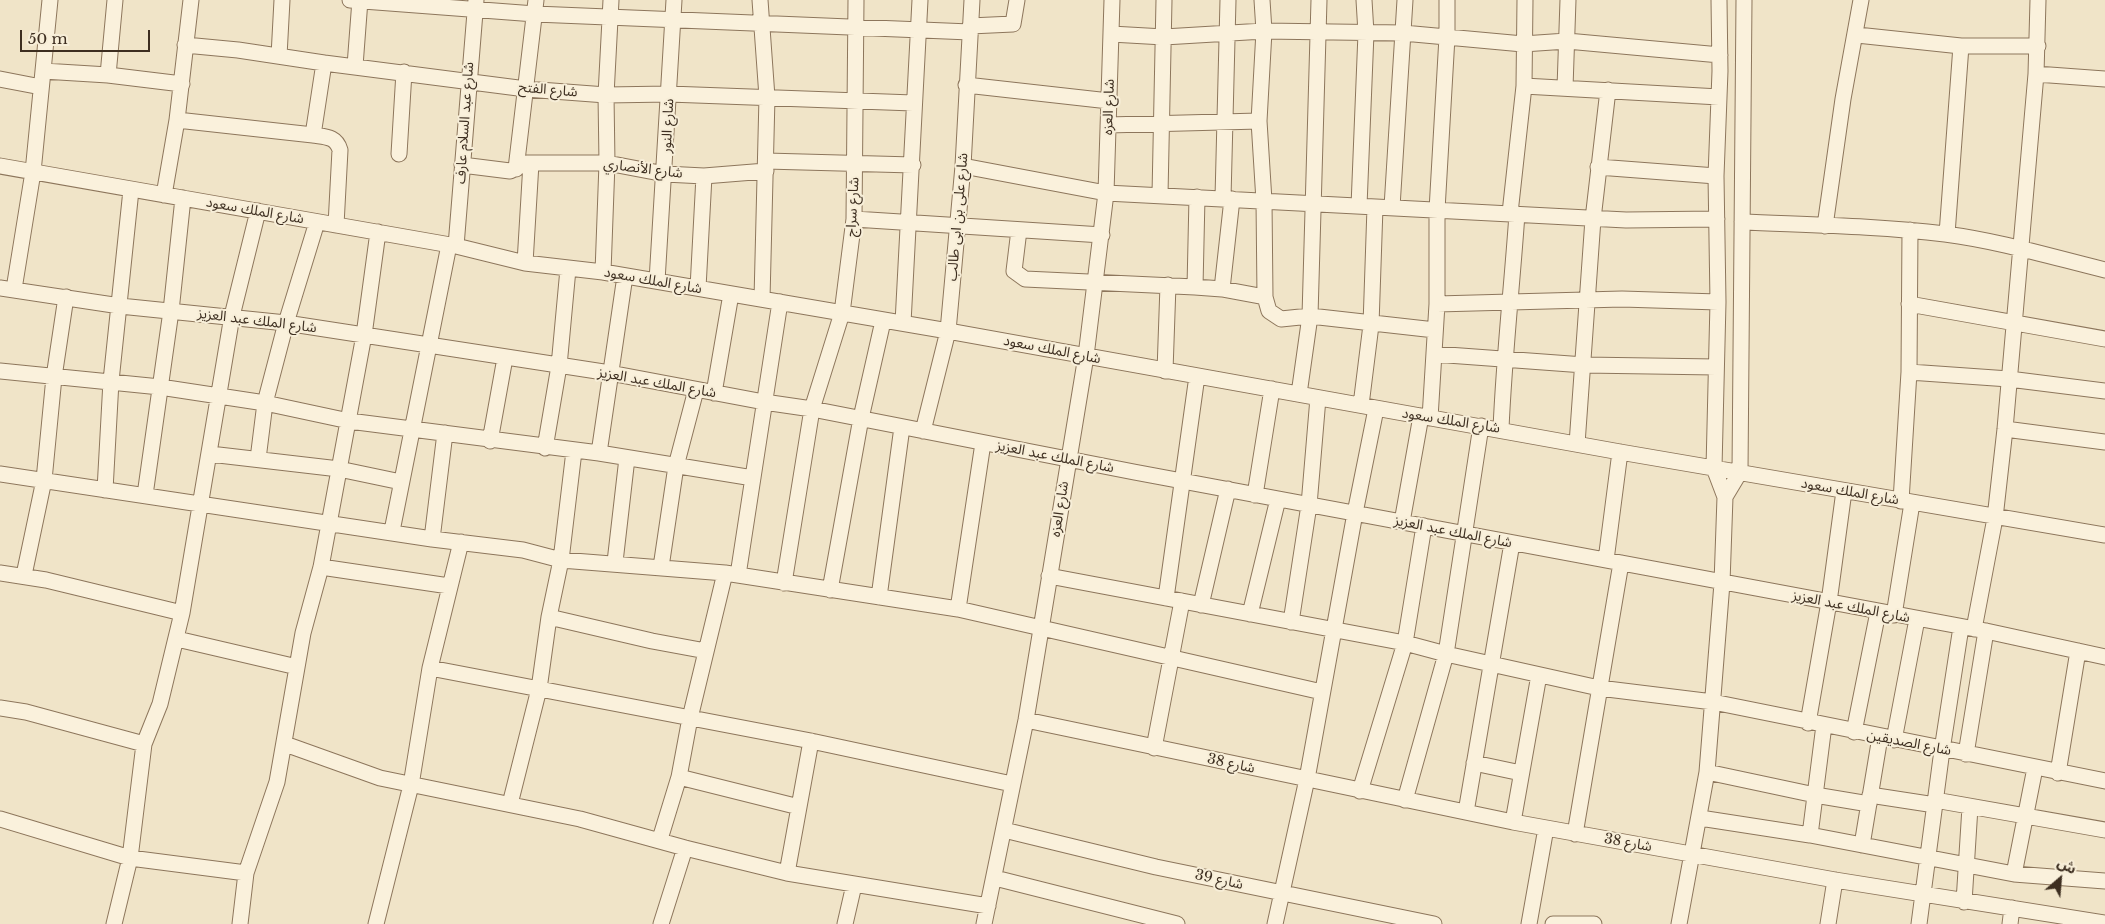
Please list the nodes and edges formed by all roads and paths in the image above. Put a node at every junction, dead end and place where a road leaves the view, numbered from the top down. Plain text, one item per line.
1 (50, 0) edge
2 (115, 0) edge
3 (191, 0) edge
4 (282, 0) edge
5 (357, 0) edge
6 (611, 0) edge
7 (674, 0) edge
8 (760, 0) edge
9 (856, 0) edge
10 (920, 0) edge
11 (972, 0) edge
12 (1017, 0) edge
13 (1112, 0) edge
14 (1164, 0) edge
15 (1228, 0) edge
16 (1262, 0) edge
17 (1319, 0) edge
18 (1364, 0) edge
19 (1405, 0) edge
20 (1447, 0) edge
21 (1525, 0) edge
22 (1568, 0) edge
23 (1719, 0) edge
24 (1744, 0) edge
25 (1861, 0) edge
26 (2038, 0) edge
27 (475, 4) edge
28 (536, 7) edge
29 (611, 16) junction
30 (673, 19) junction
31 (761, 22) junction
32 (856, 26) junction
33 (919, 28) junction
34 (970, 29) junction
35 (1264, 31) junction
36 (1318, 32) junction
37 (1366, 33) junction
38 (1403, 33) junction
39 (1111, 34) junction
40 (1228, 34) junction
41 (1857, 35) junction
42 (1164, 37) junction
43 (1447, 37) junction
44 (1568, 41) junction
45 (1524, 44) junction
46 (185, 45) junction
47 (1961, 46) junction
48 (2038, 46) junction
49 (1720, 55) junction
50 (279, 56) junction
51 (324, 63) junction
52 (355, 66) junction
53 (43, 71) junction
54 (404, 72) junction
55 (2036, 74) junction
56 (108, 75) junction
57 (0, 79) edge
58 (2105, 80) edge
59 (468, 82) junction
60 (182, 84) junction
61 (966, 85) junction
62 (1524, 86) junction
63 (41, 87) junction
64 (1565, 88) junction
65 (526, 89) junction
66 (1608, 90) junction
67 (670, 94) junction
68 (606, 95) junction
69 (767, 97) junction
70 (1718, 97) junction
71 (1109, 101) junction
72 (856, 102) junction
73 (913, 103) junction
74 (177, 120) junction
75 (1259, 121) junction
76 (1224, 122) junction
77 (1160, 124) junction
78 (1108, 125) junction
79 (313, 135) junction
80 (399, 154) dead end
81 (855, 162) junction
82 (607, 163) junction
83 (532, 164) junction
84 (462, 165) junction
85 (913, 165) junction
86 (0, 166) edge
87 (766, 166) junction
88 (963, 166) junction
89 (1598, 167) junction
90 (516, 169) junction
91 (33, 172) junction
92 (665, 174) junction
93 (704, 176) junction
94 (1716, 176) junction
95 (131, 190) junction
96 (1106, 193) junction
97 (164, 195) junction
98 (1160, 195) junction
99 (1197, 197) junction
100 (183, 198) junction
101 (1228, 199) junction
102 (1264, 201) junction
103 (1315, 203) junction
104 (1359, 206) junction
105 (1375, 206) junction
106 (1392, 206) junction
107 (1437, 210) junction
108 (258, 211) junction
109 (1514, 214) junction
110 (854, 218) junction
111 (1593, 218) junction
112 (1717, 219) junction
113 (317, 222) junction
114 (909, 222) junction
115 (1742, 222) junction
116 (336, 225) junction
117 (958, 226) junction
118 (1826, 226) junction
119 (1019, 230) junction
120 (1910, 230) junction
121 (378, 232) junction
122 (1947, 234) junction
123 (1102, 235) junction
124 (453, 246) junction
125 (2021, 249) junction
126 (525, 263) junction
127 (568, 270) junction
128 (2105, 270) edge
129 (603, 272) junction
130 (625, 276) junction
131 (657, 281) junction
132 (1096, 282) junction
133 (1168, 285) junction
134 (1195, 287) junction
135 (7, 288) edge
136 (698, 288) junction
137 (1222, 289) junction
138 (731, 294) junction
139 (1265, 297) junction
140 (66, 298) junction
141 (762, 299) junction
142 (1586, 300) junction
143 (780, 302) junction
144 (1511, 302) junction
145 (1718, 302) junction
146 (1437, 304) junction
147 (1909, 304) junction
148 (120, 306) junction
149 (171, 311) junction
150 (842, 313) junction
151 (232, 316) junction
152 (1310, 316) junction
153 (883, 321) junction
154 (2014, 322) junction
155 (286, 323) junction
156 (903, 323) junction
157 (1371, 325) junction
158 (1435, 330) junction
159 (948, 331) junction
160 (364, 335) junction
161 (2105, 339) edge
162 (430, 345) junction
163 (1434, 354) junction
164 (1086, 356) junction
165 (505, 358) junction
166 (1504, 359) junction
167 (1584, 365) junction
168 (559, 366) junction
169 (1716, 367) junction
170 (1165, 371) junction
171 (0, 372) edge
172 (1909, 372) junction
173 (610, 373) junction
174 (54, 376) junction
175 (1197, 376) junction
176 (2009, 379) junction
177 (111, 381) junction
178 (160, 387) junction
179 (696, 390) junction
180 (1272, 390) junction
181 (2105, 391) edge
182 (714, 393) junction
183 (1298, 394) junction
184 (217, 396) junction
185 (1318, 398) junction
186 (764, 402) junction
187 (265, 403) junction
188 (1361, 405) junction
189 (1376, 408) junction
190 (812, 409) junction
191 (1425, 417) junction
192 (861, 418) junction
193 (349, 421) junction
194 (902, 426) junction
195 (1481, 426) junction
196 (412, 428) junction
197 (1501, 429) junction
198 (2005, 429) junction
199 (923, 430) junction
200 (445, 433) junction
201 (490, 441) junction
202 (2105, 442) edge
203 (983, 443) junction
204 (1577, 444) junction
205 (545, 448) junction
206 (574, 451) junction
207 (1620, 452) junction
208 (599, 453) junction
209 (210, 454) junction
210 (627, 458) junction
211 (258, 459) junction
212 (1068, 459) junction
213 (676, 466) junction
214 (1714, 468) junction
215 (339, 469) junction
216 (1740, 472) junction
217 (0, 474) edge
218 (753, 478) junction
219 (44, 480) junction
220 (1182, 481) junction
221 (401, 482) junction
222 (1228, 489) junction
223 (105, 490) junction
224 (1844, 491) junction
225 (146, 495) junction
226 (1255, 495) junction
227 (1724, 497) junction
228 (1278, 499) junction
229 (1906, 502) junction
230 (201, 505) junction
231 (1309, 505) junction
232 (1355, 513) junction
233 (1995, 518) junction
234 (328, 522) junction
235 (1402, 522) junction
236 (1424, 526) junction
237 (392, 531) junction
238 (1465, 534) junction
239 (2105, 536) edge
240 (432, 539) junction
241 (461, 542) junction
242 (1512, 543) junction
243 (562, 560) junction
244 (1606, 560) junction
245 (615, 562) junction
246 (1621, 563) junction
247 (321, 567) junction
248 (662, 567) junction
249 (0, 573) edge
250 (732, 574) junction
251 (24, 575) junction
252 (1049, 576) junction
253 (784, 583) junction
254 (1722, 583) junction
255 (449, 586) junction
256 (830, 590) junction
257 (879, 597) junction
258 (1166, 598) junction
259 (1182, 601) junction
260 (1829, 602) junction
261 (1201, 605) junction
262 (958, 610) junction
263 (1878, 612) junction
264 (182, 613) junction
265 (1250, 614) junction
266 (1894, 615) junction
267 (549, 617) junction
268 (1917, 619) junction
269 (1291, 622) junction
270 (1042, 629) junction
271 (1974, 629) junction
272 (1333, 630) junction
273 (177, 639) junction
274 (1405, 643) junction
275 (706, 651) junction
276 (2078, 651) junction
277 (1446, 654) junction
278 (1172, 656) junction
279 (2105, 657) edge
280 (1491, 663) junction
281 (297, 667) junction
282 (430, 668) junction
283 (1539, 675) junction
284 (1599, 688) junction
285 (539, 689) junction
286 (1322, 692) junction
287 (1713, 702) junction
288 (0, 708) edge
289 (690, 718) junction
290 (1026, 720) junction
291 (1808, 723) junction
292 (1824, 725) junction
293 (1854, 732) junction
294 (1887, 739) junction
295 (811, 741) junction
296 (144, 744) junction
297 (285, 744) junction
298 (1154, 748) junction
299 (1942, 750) junction
300 (1966, 754) junction
301 (1474, 763) junction
302 (2035, 768) junction
303 (1707, 772) junction
304 (1521, 773) junction
305 (2058, 773) junction
306 (679, 777) junction
307 (1307, 779) junction
308 (2105, 781) edge
309 (1012, 784) junction
310 (411, 785) junction
311 (1360, 791) junction
312 (1815, 795) junction
313 (1869, 799) junction
314 (1404, 800) junction
315 (1935, 802) junction
316 (510, 804) junction
317 (799, 807) junction
318 (1970, 807) junction
319 (1466, 812) junction
320 (2026, 817) junction
321 (1700, 818) junction
322 (0, 819) edge
323 (1513, 822) junction
324 (1546, 828) junction
325 (1004, 830) junction
326 (2105, 830) edge
327 (1575, 834) junction
328 (1810, 835) junction
329 (660, 840) junction
330 (1862, 845) junction
331 (685, 848) junction
332 (1693, 855) junction
333 (130, 858) junction
334 (1928, 858) junction
335 (1966, 866) junction
336 (246, 873) junction
337 (787, 873) junction
338 (2014, 874) junction
339 (995, 878) junction
340 (1835, 880) junction
341 (2105, 881) edge
342 (854, 885) junction
343 (1281, 893) junction
344 (1923, 894) junction
345 (1964, 902) junction
346 (988, 906) junction
347 (2012, 908) junction
348 (2105, 923) edge
349 (114, 924) edge
350 (240, 924) edge
351 (376, 924) edge
352 (660, 924) edge
353 (845, 924) edge
354 (984, 924) edge
355 (1177, 924) edge
356 (1275, 924) edge
357 (1434, 924) edge
358 (1529, 924) edge
359 (1553, 924) edge
360 (1594, 924) edge
361 (1680, 924) edge
362 (1828, 924) edge
363 (1919, 924) edge
364 (2010, 924) edge

1 - 53 street
2 - 56 street
3 - 46 street
4 - 50 street
5 - 27 street
5 - 52 street
6 - 29 street
7 - 30 street, شارع النور
8 - 31 street
9 - 32 street, شارع سراج
10 - 33 street
11 - 34 street, شارع على بن ابى طالب
12 - 34 street
13 - 39 street, شارع العزه
14 - 42 street
15 - 40 street
16 - 35 street
17 - 36 street
18 - 37 street
19 - 38 street
20 - 43 street
21 - 45 street
22 - 44 street
23 - 49 street
24 - 115 street
25 - 41 street
26 - 48 street
27 - 28 street
27 - 59 street, شارع عبد السلام عارف
28 - 29 street
28 - 65 street
29 - 30 street
29 - 68 street
30 - 31 street
30 - 67 street, شارع النور
31 - 32 street
31 - 69 street
32 - 33 street
32 - 72 street, شارع سراج
33 - 34 street
33 - 73 street
34 - 61 street, شارع على بن ابى طالب
35 - 36 street
35 - 40 street
35 - 75 street
36 - 37 street
36 - 103 street
37 - 38 street
37 - 104 street
38 - 43 street
38 - 106 street
39 - 42 street
39 - 71 street, شارع العزه
40 - 42 street
40 - 76 street
41 - 47 street
41 - 118 street
42 - 77 street
43 - 45 street
43 - 107 street
44 - 45 street
44 - 49 street
44 - 64 street
45 - 62 street
46 - 50 street, شارع الفتح
46 - 60 street
47 - 48 street
47 - 122 street
48 - 55 street
49 - 70 street
50 - 51 street, شارع الفتح
51 - 52 street, شارع الفتح
51 - 79 street
52 - 54 street, شارع الفتح
53 - 56 street
53 - 63 street
54 - 59 street, شارع الفتح
54 - 80 street
55 - 58 street
55 - 125 street
56 - 60 street
57 - 63 street
59 - 65 street, شارع الفتح
59 - 84 street, شارع عبد السلام عارف
60 - 74 street
61 - 71 street
61 - 88 street, شارع على بن ابى طالب
62 - 64 street
62 - 109 street
63 - 91 street
64 - 66 street
65 - 68 street, شارع الفتح
65 - 90 street
66 - 70 street
66 - 89 street
67 - 68 street, شارع الفتح
67 - 69 street, شارع الفتح
67 - 92 street, شارع النور
68 - 82 street
69 - 72 street, شارع الفتح
69 - 87 street
70 - 94 street
71 - 78 street, شارع العزه
72 - 73 street, شارع الفتح
72 - 81 street, شارع سراج
73 - 85 street
74 - 79 street
74 - 97 street
75 - 76 street
75 - 102 street
76 - 77 street
76 - 101 street
77 - 78 street
77 - 98 street
78 - 96 street, شارع العزه
79 - 116 street
81 - 85 street, شارع الأنصاري
81 - 87 street, شارع الأنصاري
81 - 110 street, شارع سراج
82 - 83 street, شارع الأنصاري
82 - 92 street, شارع الأنصاري
82 - 129 street
83 - 90 street, شارع الأنصاري
83 - 126 street
84 - 90 street, شارع الأنصاري
84 - 124 street, شارع عبد السلام عارف
85 - 114 street
86 - 91 street, شارع الملك سعود
87 - 93 street, شارع الأنصاري
87 - 141 street
88 - 96 street
88 - 117 street, شارع على بن ابى طالب
89 - 94 street
89 - 111 street
91 - 95 street, شارع الملك سعود
91 - 135 street
92 - 93 street, شارع الأنصاري
92 - 131 street, شارع النور
93 - 136 street
94 - 112 street
95 - 97 street, شارع الملك سعود
95 - 148 street
96 - 98 street
96 - 123 street, شارع العزه
97 - 100 street, شارع الملك سعود
98 - 99 street
99 - 101 street
99 - 134 street
100 - 108 street, شارع الملك سعود
100 - 149 street
101 - 102 street
101 - 137 street
102 - 103 street
102 - 139 street
103 - 104 street
103 - 152 street
104 - 105 street
105 - 106 street
105 - 157 street
106 - 107 street
107 - 109 street
107 - 146 street
108 - 113 street, شارع الملك سعود
108 - 151 street
109 - 111 street
109 - 144 street
110 - 114 street
110 - 150 street, شارع سراج
111 - 112 street
111 - 142 street
112 - 145 street
113 - 116 street, شارع الملك سعود
113 - 155 street
114 - 117 street
114 - 156 street
115 - 118 street
115 - 216 street
116 - 121 street, شارع الملك سعود
117 - 119 street
117 - 159 street, شارع على بن ابى طالب
118 - 120 street
119 - 123 street
119 - 132 street
120 - 122 street
120 - 147 street
121 - 124 street, شارع الملك سعود
121 - 160 street
122 - 125 street
123 - 132 street, شارع العزه
124 - 126 street, شارع الملك سعود
124 - 162 street, شارع عبد السلام عارف
125 - 128 street
125 - 154 street
126 - 127 street, شارع الملك سعود
127 - 129 street, شارع الملك سعود
127 - 168 street
129 - 130 street, شارع الملك سعود
130 - 131 street, شارع الملك سعود
130 - 173 street
131 - 136 street, شارع الملك سعود
132 - 133 street
132 - 164 street, شارع العزه
133 - 134 street
133 - 170 street
134 - 137 street
135 - 140 street, شارع الملك عبد العزيز
136 - 138 street, شارع الملك سعود
137 - 139 street
138 - 141 street, شارع الملك سعود
138 - 182 street
139 - 152 street
140 - 148 street, شارع الملك عبد العزيز
140 - 174 street
141 - 143 street, شارع الملك سعود
142 - 144 street
142 - 145 street
142 - 167 street
143 - 150 street, شارع الملك سعود
143 - 186 street
144 - 146 street
144 - 166 street
145 - 169 street
146 - 158 street
147 - 154 street
147 - 172 street
148 - 149 street, شارع الملك عبد العزيز
148 - 177 street
149 - 151 street, شارع الملك عبد العزيز
149 - 178 street
150 - 153 street, شارع الملك سعود
150 - 190 street, شارع سراج
151 - 155 street, شارع الملك عبد العزيز
151 - 184 street
152 - 157 street
152 - 183 street
153 - 156 street, شارع الملك سعود
153 - 192 street
154 - 161 street
154 - 176 street
155 - 160 street, شارع الملك عبد العزيز
155 - 187 street
156 - 159 street, شارع الملك سعود
157 - 158 street
157 - 188 street
158 - 163 street
159 - 164 street, شارع الملك سعود
159 - 199 street, شارع على بن ابى طالب
160 - 162 street, شارع الملك عبد العزيز
160 - 193 street
162 - 165 street, شارع الملك عبد العزيز
162 - 196 street, شارع عبد السلام عارف
163 - 166 street
163 - 191 street
164 - 170 street, شارع الملك سعود
164 - 212 street, شارع العزه
165 - 168 street, شارع الملك عبد العزيز
165 - 201 street
166 - 167 street
166 - 197 street
167 - 169 street
167 - 204 street
168 - 173 street, شارع الملك عبد العزيز
168 - 205 street
169 - 214 street
170 - 175 street, شارع الملك سعود
171 - 174 street
172 - 176 street
172 - 229 street
173 - 179 street, شارع الملك عبد العزيز
173 - 208 street
174 - 177 street
174 - 219 street
175 - 180 street, شارع الملك سعود
175 - 220 street
176 - 181 street
176 - 198 street
177 - 178 street
177 - 223 street
178 - 184 street
178 - 225 street
179 - 182 street, شارع الملك عبد العزيز
179 - 213 street
180 - 183 street, شارع الملك سعود
180 - 226 street
182 - 186 street, شارع الملك عبد العزيز
183 - 185 street, شارع الملك سعود
184 - 187 street
184 - 209 street
185 - 188 street, شارع الملك سعود
185 - 231 street
186 - 190 street, شارع الملك عبد العزيز
186 - 218 street
187 - 193 street
187 - 211 street
188 - 189 street, شارع الملك سعود
189 - 191 street, شارع الملك سعود
189 - 232 street
190 - 192 street, شارع الملك عبد العزيز
190 - 253 street, شارع سراج
191 - 195 street, شارع الملك سعود
191 - 235 street
192 - 194 street, شارع الملك عبد العزيز
192 - 256 street
193 - 196 street
193 - 215 street
194 - 199 street, شارع الملك عبد العزيز
194 - 257 street
195 - 197 street, شارع الملك سعود
195 - 238 street
196 - 200 street
196 - 221 street, شارع عبد السلام عارف
197 - 204 street, شارع الملك سعود
198 - 202 street
198 - 233 street
199 - 203 street, شارع الملك عبد العزيز
200 - 201 street
200 - 240 street
201 - 205 street
203 - 212 street, شارع الملك عبد العزيز
203 - 262 street
204 - 207 street, شارع الملك سعود
205 - 206 street
206 - 208 street
206 - 243 street
207 - 214 street, شارع الملك سعود
207 - 244 street
208 - 210 street
209 - 211 street
209 - 230 street
210 - 213 street
210 - 245 street
211 - 215 street
212 - 220 street, شارع الملك عبد العزيز
212 - 252 street, شارع العزه
213 - 218 street
213 - 248 street
214 - 216 street, شارع الملك سعود
214 - 227 street
215 - 221 street
215 - 234 street
216 - 224 street, شارع الملك سعود
216 - 227 street
217 - 219 street
218 - 250 street
219 - 223 street
219 - 251 street
220 - 222 street, شارع الملك عبد العزيز
220 - 258 street
221 - 237 street, شارع عبد السلام عارف
222 - 226 street, شارع الملك عبد العزيز
222 - 261 street
223 - 225 street
224 - 229 street, شارع الملك سعود
224 - 260 street
225 - 230 street
226 - 228 street, شارع الملك عبد العزيز
227 - 254 street
228 - 231 street, شارع الملك عبد العزيز
228 - 265 street
229 - 233 street, شارع الملك سعود
229 - 266 street
230 - 234 street
230 - 264 street
231 - 232 street, شارع الملك عبد العزيز
231 - 269 street
232 - 235 street, شارع الملك عبد العزيز
232 - 272 street
233 - 239 street, شارع الملك سعود
233 - 271 street
234 - 237 street
234 - 247 street
235 - 236 street, شارع الملك عبد العزيز
236 - 238 street, شارع الملك عبد العزيز
236 - 274 street
237 - 240 street
238 - 242 street, شارع الملك عبد العزيز
238 - 277 street
240 - 241 street
241 - 243 street
241 - 255 street
242 - 244 street, شارع الملك عبد العزيز
242 - 280 street
243 - 245 street
243 - 267 street
244 - 246 street, شارع الملك عبد العزيز
245 - 248 street
246 - 254 street, شارع الملك عبد العزيز
246 - 284 street
247 - 255 street
247 - 281 street
248 - 250 street
249 - 251 street
250 - 253 street
250 - 275 street
251 - 264 street
252 - 258 street, شارع الصديقين
252 - 270 street, شارع العزه
253 - 256 street
254 - 260 street, شارع الملك عبد العزيز
254 - 287 street
255 - 282 street
256 - 257 street
257 - 262 street
258 - 259 street, شارع الصديقين
259 - 261 street, شارع الصديقين
259 - 278 street
260 - 263 street, شارع الملك عبد العزيز
260 - 291 street
261 - 265 street, شارع الصديقين
262 - 270 street
263 - 266 street, شارع الملك عبد العزيز
263 - 293 street
264 - 273 street
265 - 269 street, شارع الصديقين
266 - 268 street, شارع الملك عبد العزيز
267 - 275 street
267 - 285 street
268 - 271 street, شارع الملك عبد العزيز
268 - 294 street
269 - 272 street, شارع الصديقين
270 - 278 street
270 - 290 street, شارع العزه
271 - 276 street, شارع الملك عبد العزيز
271 - 299 street
271 - 300 street
272 - 274 street, شارع الصديقين
272 - 286 street
273 - 281 street
273 - 296 street
274 - 277 street, شارع الصديقين
274 - 311 street
275 - 289 street
276 - 279 street, شارع الملك عبد العزيز
276 - 305 street
277 - 280 street, شارع الصديقين
277 - 314 street
278 - 286 street
278 - 298 street
280 - 283 street, شارع الصديقين
280 - 301 street
281 - 297 street
282 - 285 street
282 - 310 street
283 - 284 street, شارع الصديقين
283 - 304 street
284 - 287 street, شارع الصديقين
284 - 327 street
285 - 289 street
285 - 316 street
286 - 307 street
287 - 291 street, شارع الصديقين
287 - 303 street
288 - 296 street
289 - 295 street
289 - 306 street
290 - 298 street, شارع 38
290 - 309 street, شارع العزه
291 - 292 street, شارع الصديقين
292 - 293 street, شارع الصديقين
292 - 312 street
293 - 294 street, شارع الصديقين
294 - 299 street, شارع الصديقين
294 - 313 street
295 - 309 street
295 - 317 street
296 - 333 street
297 - 310 street
297 - 336 street
298 - 307 street, شارع 38
299 - 300 street, شارع الصديقين
299 - 315 street
300 - 302 street, شارع الصديقين
301 - 304 street
301 - 319 street
302 - 305 street, شارع الصديقين
302 - 320 street
303 - 312 street
303 - 321 street
304 - 323 street
305 - 308 street, شارع الصديقين
306 - 317 street
306 - 329 street
307 - 311 street, شارع 38
307 - 343 street
309 - 325 street, شارع العزه
310 - 316 street
310 - 351 street
311 - 314 street, شارع 38
312 - 313 street
312 - 328 street
313 - 315 street
313 - 330 street
314 - 319 street, شارع 38
315 - 318 street
315 - 334 street
316 - 329 street
317 - 337 street
318 - 320 street
318 - 335 street
319 - 323 street, شارع 38
320 - 326 street
320 - 338 street
321 - 328 street
321 - 332 street
322 - 333 street
323 - 324 street, شارع 38
324 - 327 street, شارع 38
324 - 358 street
325 - 339 street, شارع العزه
325 - 343 street, شارع 39
327 - 332 street, شارع 38
328 - 330 street
329 - 331 street
330 - 334 street
331 - 337 street
331 - 352 street
332 - 340 street, شارع 38
332 - 361 street
333 - 336 street
333 - 349 street
334 - 335 street
334 - 344 street
335 - 338 street
335 - 345 street
336 - 350 street
337 - 342 street
338 - 341 street
339 - 346 street, شارع العزه
339 - 355 street
340 - 344 street, شارع 38
340 - 362 street
342 - 346 street
342 - 353 street
343 - 356 street
343 - 357 street, شارع 39
344 - 345 street, شارع 38
344 - 363 street
345 - 347 street, شارع 38
346 - 354 street, شارع العزه
347 - 348 street, شارع 38
347 - 364 street
359 - 360 street

